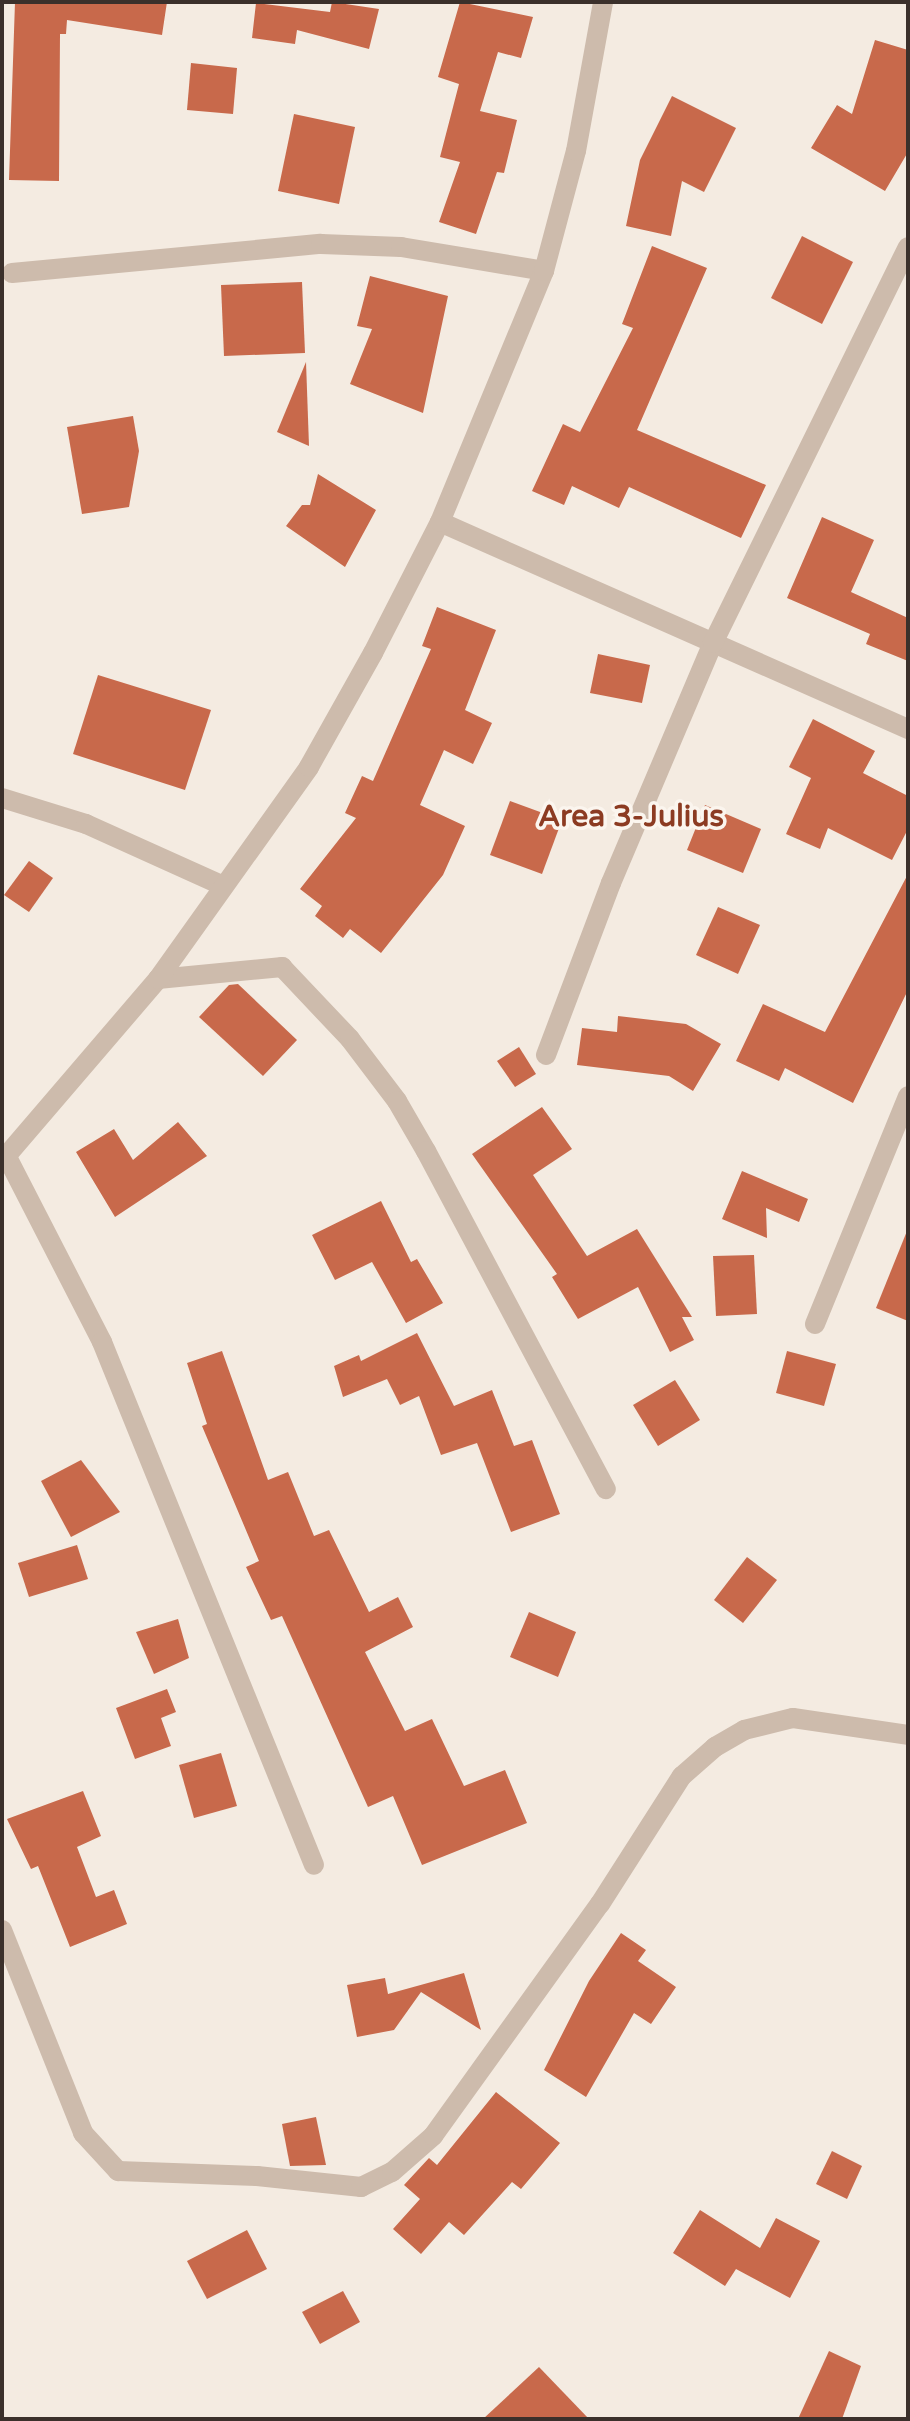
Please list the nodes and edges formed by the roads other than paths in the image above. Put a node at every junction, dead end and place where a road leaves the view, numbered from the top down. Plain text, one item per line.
1 (603, 2) edge
2 (908, 247) edge
3 (544, 271) junction
4 (12, 273) dead end
5 (440, 522) junction
6 (713, 643) junction
7 (908, 729) edge
8 (2, 798) edge
9 (223, 886) junction
10 (158, 979) junction
11 (546, 1055) dead end
12 (908, 1096) edge
13 (4, 1159) edge
14 (815, 1324) dead end
15 (606, 1489) dead end
16 (908, 1735) edge
17 (314, 1865) dead end
18 (2, 1930) edge

1 - 3 street
2 - 6 street
3 - 4 street
3 - 5 street
5 - 6 street
5 - 9 street
6 - 7 street
6 - 11 street
8 - 9 street
9 - 10 street
10 - 13 street
10 - 15 street
12 - 14 street
13 - 17 street
16 - 18 street

